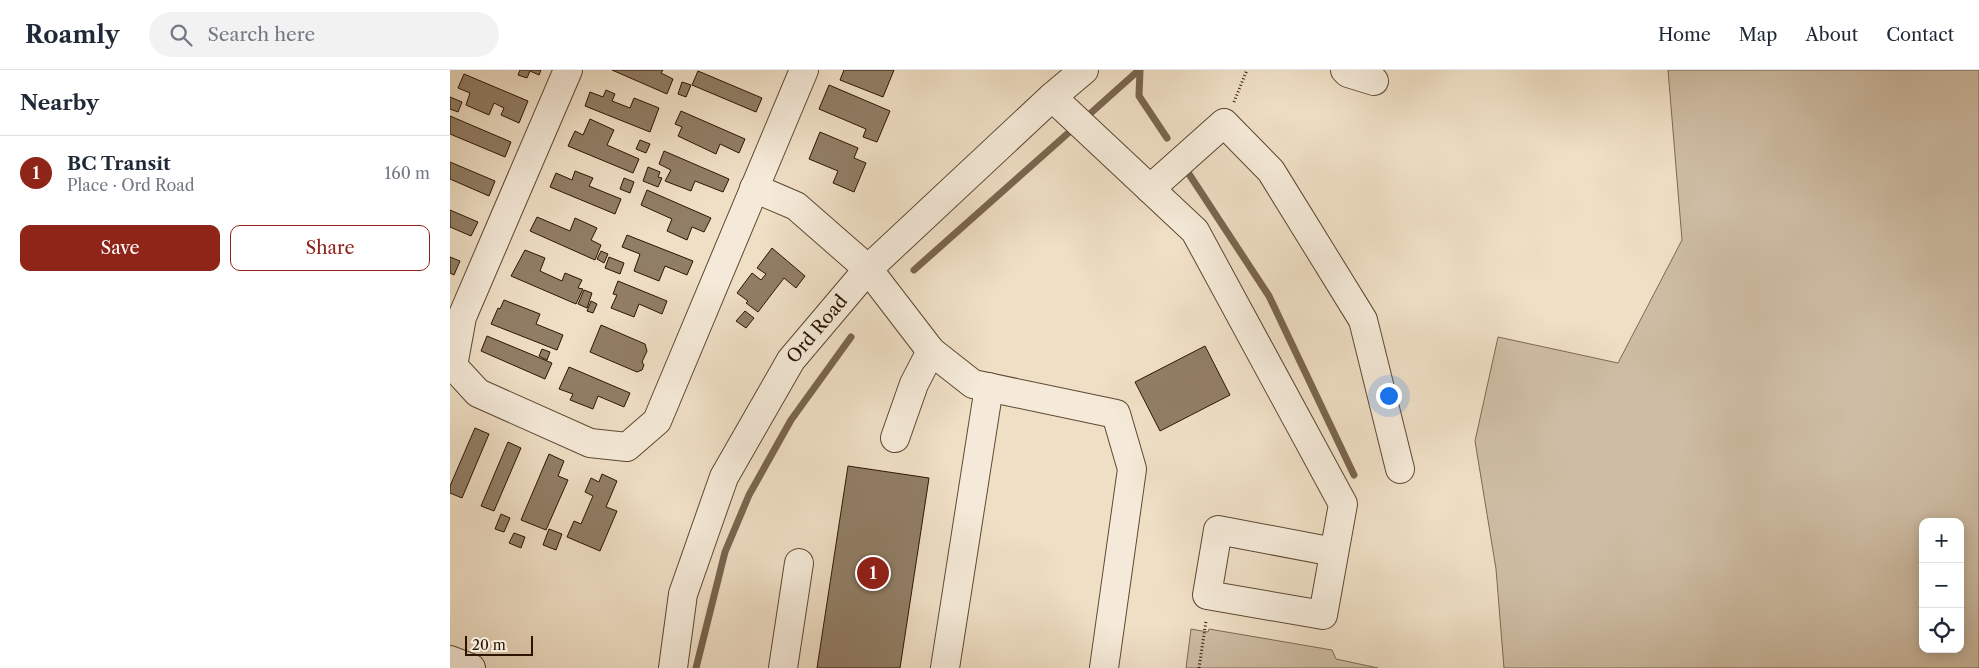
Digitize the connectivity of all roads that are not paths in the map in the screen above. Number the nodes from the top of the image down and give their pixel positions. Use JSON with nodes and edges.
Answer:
{"nodes":[{"id":1,"x":568,"y":70,"type":"edge"},
{"id":2,"x":804,"y":70,"type":"edge"},
{"id":3,"x":1084,"y":70,"type":"edge"},
{"id":4,"x":1345,"y":70,"type":"edge"},
{"id":5,"x":1374,"y":81,"type":"dead end"},
{"id":6,"x":1052,"y":97,"type":"junction"},
{"id":7,"x":754,"y":188,"type":"junction"},
{"id":8,"x":1150,"y":189,"type":"junction"},
{"id":9,"x":868,"y":269,"type":"junction"},
{"id":10,"x":931,"y":351,"type":"junction"},
{"id":11,"x":989,"y":387,"type":"junction"},
{"id":12,"x":895,"y":438,"type":"dead end"},
{"id":13,"x":1400,"y":468,"type":"dead end"},
{"id":14,"x":1334,"y":552,"type":"junction"},
{"id":15,"x":799,"y":563,"type":"dead end"},
{"id":16,"x":450,"y":660,"type":"edge"},
{"id":17,"x":471,"y":668,"type":"edge"},
{"id":18,"x":673,"y":668,"type":"edge"},
{"id":19,"x":783,"y":668,"type":"edge"},
{"id":20,"x":945,"y":668,"type":"edge"},
{"id":21,"x":1104,"y":668,"type":"edge"}],
"edges":[{"from":1,"to":7,"type":"street"},
{"from":2,"to":7,"type":"street"},
{"from":3,"to":6,"type":"street","name":"Ord Road"},
{"from":4,"to":5,"type":"street"},
{"from":6,"to":8,"type":"street"},
{"from":6,"to":9,"type":"street","name":"Ord Road"},
{"from":7,"to":9,"type":"street"},
{"from":8,"to":13,"type":"street"},
{"from":8,"to":14,"type":"street"},
{"from":9,"to":10,"type":"street"},
{"from":9,"to":18,"type":"street","name":"Ord Road"},
{"from":10,"to":11,"type":"street"},
{"from":10,"to":12,"type":"street"},
{"from":11,"to":20,"type":"street"},
{"from":11,"to":21,"type":"street"},
{"from":14,"to":14,"type":"street"},
{"from":15,"to":19,"type":"street"},
{"from":16,"to":17,"type":"street"}]}
